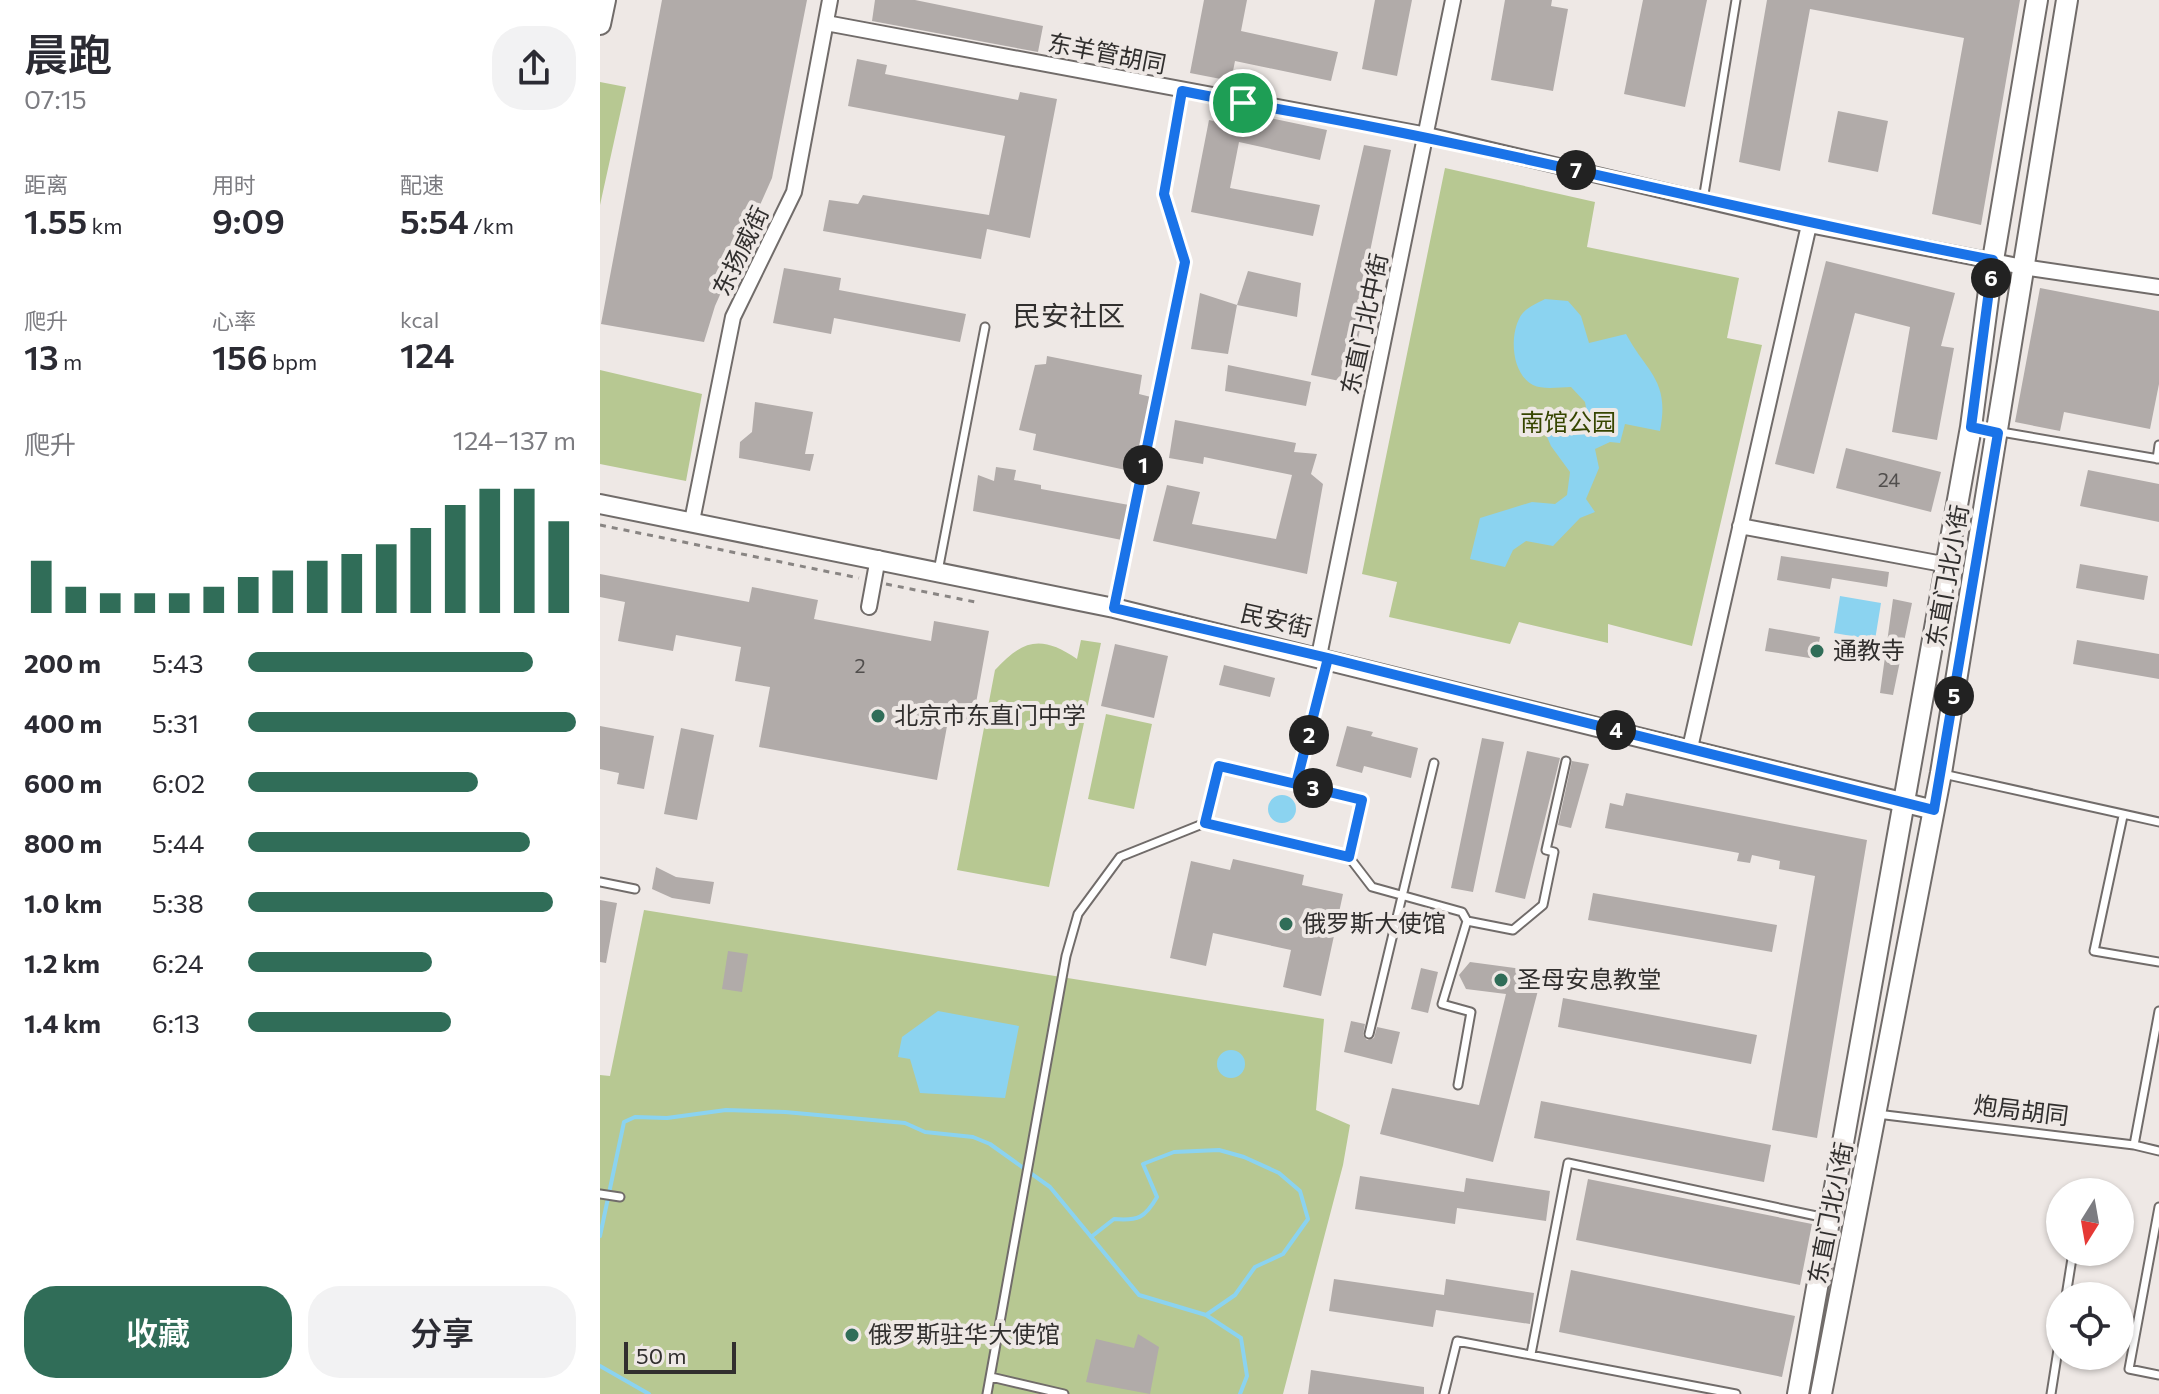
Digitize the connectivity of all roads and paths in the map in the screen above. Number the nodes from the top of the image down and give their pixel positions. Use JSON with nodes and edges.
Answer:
{"nodes":[{"id":1,"x":605,"y":0,"type":"edge"},
{"id":2,"x":830,"y":0,"type":"edge"},
{"id":3,"x":1453,"y":0,"type":"edge"},
{"id":4,"x":1736,"y":0,"type":"edge"},
{"id":5,"x":2037,"y":0,"type":"edge"},
{"id":6,"x":2067,"y":0,"type":"edge"},
{"id":7,"x":826,"y":23,"type":"junction"},
{"id":8,"x":600,"y":24,"type":"edge"},
{"id":9,"x":1182,"y":91,"type":"junction"},
{"id":10,"x":1427,"y":135,"type":"junction"},
{"id":11,"x":1703,"y":200,"type":"junction"},
{"id":12,"x":1809,"y":225,"type":"junction"},
{"id":13,"x":1993,"y":260,"type":"junction"},
{"id":14,"x":2023,"y":267,"type":"junction"},
{"id":15,"x":2159,"y":287,"type":"edge"},
{"id":16,"x":985,"y":327,"type":"dead end"},
{"id":17,"x":1971,"y":427,"type":"junction"},
{"id":18,"x":1998,"y":433,"type":"junction"},
{"id":19,"x":2159,"y":445,"type":"edge"},
{"id":20,"x":2158,"y":459,"type":"edge"},
{"id":21,"x":600,"y":504,"type":"edge"},
{"id":22,"x":692,"y":521,"type":"junction"},
{"id":23,"x":600,"y":525,"type":"edge"},
{"id":24,"x":1740,"y":526,"type":"junction"},
{"id":25,"x":878,"y":558,"type":"junction"},
{"id":26,"x":1948,"y":565,"type":"junction"},
{"id":27,"x":938,"y":571,"type":"junction"},
{"id":28,"x":873,"y":581,"type":"junction"},
{"id":29,"x":980,"y":603,"type":"dead end"},
{"id":30,"x":869,"y":607,"type":"dead end"},
{"id":31,"x":1114,"y":608,"type":"junction"},
{"id":32,"x":1323,"y":657,"type":"junction"},
{"id":33,"x":1690,"y":748,"type":"junction"},
{"id":34,"x":1566,"y":761,"type":"dead end"},
{"id":35,"x":1434,"y":763,"type":"dead end"},
{"id":36,"x":1941,"y":773,"type":"junction"},
{"id":37,"x":1296,"y":784,"type":"junction"},
{"id":38,"x":1906,"y":805,"type":"junction"},
{"id":39,"x":1934,"y":810,"type":"junction"},
{"id":40,"x":2123,"y":816,"type":"junction"},
{"id":41,"x":2159,"y":822,"type":"edge"},
{"id":42,"x":1205,"y":823,"type":"junction"},
{"id":43,"x":1349,"y":857,"type":"junction"},
{"id":44,"x":600,"y":882,"type":"edge"},
{"id":45,"x":635,"y":889,"type":"dead end"},
{"id":46,"x":1402,"y":895,"type":"junction"},
{"id":47,"x":1467,"y":921,"type":"junction"},
{"id":48,"x":2159,"y":962,"type":"edge"},
{"id":49,"x":2159,"y":1011,"type":"edge"},
{"id":50,"x":1369,"y":1034,"type":"dead end"},
{"id":51,"x":1458,"y":1085,"type":"dead end"},
{"id":52,"x":1877,"y":1114,"type":"junction"},
{"id":53,"x":2134,"y":1145,"type":"junction"},
{"id":54,"x":2159,"y":1151,"type":"edge"},
{"id":55,"x":600,"y":1194,"type":"edge"},
{"id":56,"x":619,"y":1197,"type":"dead end"},
{"id":57,"x":2159,"y":1207,"type":"edge"},
{"id":58,"x":1828,"y":1218,"type":"junction"},
{"id":59,"x":1531,"y":1354,"type":"junction"},
{"id":60,"x":2055,"y":1370,"type":"edge"},
{"id":61,"x":2159,"y":1375,"type":"edge"},
{"id":62,"x":991,"y":1377,"type":"junction"},
{"id":63,"x":987,"y":1394,"type":"edge"},
{"id":64,"x":1064,"y":1394,"type":"edge"},
{"id":65,"x":1444,"y":1394,"type":"edge"},
{"id":66,"x":1736,"y":1394,"type":"edge"},
{"id":67,"x":1798,"y":1394,"type":"edge"},
{"id":68,"x":1821,"y":1394,"type":"edge"},
{"id":69,"x":2051,"y":1394,"type":"edge"}],
"edges":[{"from":1,"to":8,"type":"main road"},
{"from":2,"to":7,"type":"street","name":"东扬威街"},
{"from":3,"to":10,"type":"street","name":"东直门北中街"},
{"from":4,"to":11,"type":"lane"},
{"from":5,"to":13,"type":"main road","name":"东直门北小街"},
{"from":6,"to":14,"type":"main road","name":"东直门北小街"},
{"from":7,"to":9,"type":"street","name":"东羊管胡同"},
{"from":7,"to":22,"type":"street","name":"东扬威街"},
{"from":9,"to":10,"type":"street","name":"东羊管胡同"},
{"from":9,"to":31,"type":"lane"},
{"from":10,"to":11,"type":"street","name":"东羊管胡同"},
{"from":10,"to":32,"type":"street","name":"东直门北中街"},
{"from":11,"to":12,"type":"street","name":"东羊管胡同"},
{"from":12,"to":13,"type":"street","name":"东羊管胡同"},
{"from":12,"to":24,"type":"street"},
{"from":13,"to":14,"type":"street","name":"东羊管胡同"},
{"from":13,"to":17,"type":"main road","name":"东直门北小街"},
{"from":14,"to":15,"type":"street","name":"东羊管胡同"},
{"from":14,"to":18,"type":"main road","name":"东直门北小街"},
{"from":16,"to":27,"type":"lane"},
{"from":17,"to":18,"type":"lane"},
{"from":17,"to":26,"type":"main road","name":"东直门北小街"},
{"from":18,"to":20,"type":"lane"},
{"from":18,"to":36,"type":"main road","name":"东直门北小街"},
{"from":19,"to":20,"type":"lane"},
{"from":21,"to":22,"type":"street","name":"民安街"},
{"from":22,"to":25,"type":"street","name":"民安街"},
{"from":23,"to":28,"type":"path"},
{"from":24,"to":26,"type":"street"},
{"from":24,"to":33,"type":"street"},
{"from":25,"to":27,"type":"street","name":"民安街"},
{"from":25,"to":28,"type":"street"},
{"from":26,"to":38,"type":"main road","name":"东直门北小街"},
{"from":27,"to":31,"type":"street","name":"民安街"},
{"from":28,"to":29,"type":"path"},
{"from":28,"to":30,"type":"street"},
{"from":31,"to":32,"type":"street","name":"民安街"},
{"from":32,"to":33,"type":"street","name":"民安街"},
{"from":32,"to":37,"type":"lane"},
{"from":33,"to":38,"type":"street","name":"民安街"},
{"from":34,"to":47,"type":"lane"},
{"from":35,"to":46,"type":"lane"},
{"from":36,"to":39,"type":"main road","name":"东直门北小街"},
{"from":36,"to":40,"type":"lane"},
{"from":37,"to":42,"type":"lane"},
{"from":37,"to":43,"type":"lane"},
{"from":38,"to":39,"type":"street","name":"民安街"},
{"from":38,"to":58,"type":"main road","name":"东直门北小街"},
{"from":39,"to":52,"type":"main road","name":"东直门北小街"},
{"from":40,"to":41,"type":"lane"},
{"from":40,"to":48,"type":"lane"},
{"from":42,"to":43,"type":"lane"},
{"from":42,"to":62,"type":"lane"},
{"from":43,"to":46,"type":"lane"},
{"from":44,"to":45,"type":"lane"},
{"from":46,"to":47,"type":"lane"},
{"from":46,"to":50,"type":"lane"},
{"from":47,"to":51,"type":"lane"},
{"from":49,"to":53,"type":"lane"},
{"from":52,"to":53,"type":"lane","name":"炮局胡同"},
{"from":52,"to":68,"type":"main road","name":"东直门北小街"},
{"from":53,"to":54,"type":"lane","name":"炮局胡同"},
{"from":55,"to":56,"type":"lane"},
{"from":57,"to":61,"type":"lane"},
{"from":58,"to":59,"type":"lane"},
{"from":58,"to":67,"type":"main road","name":"东直门北小街"},
{"from":59,"to":65,"type":"lane"},
{"from":59,"to":66,"type":"lane"},
{"from":60,"to":69,"type":"lane"},
{"from":62,"to":63,"type":"lane"},
{"from":62,"to":64,"type":"lane"}]}
